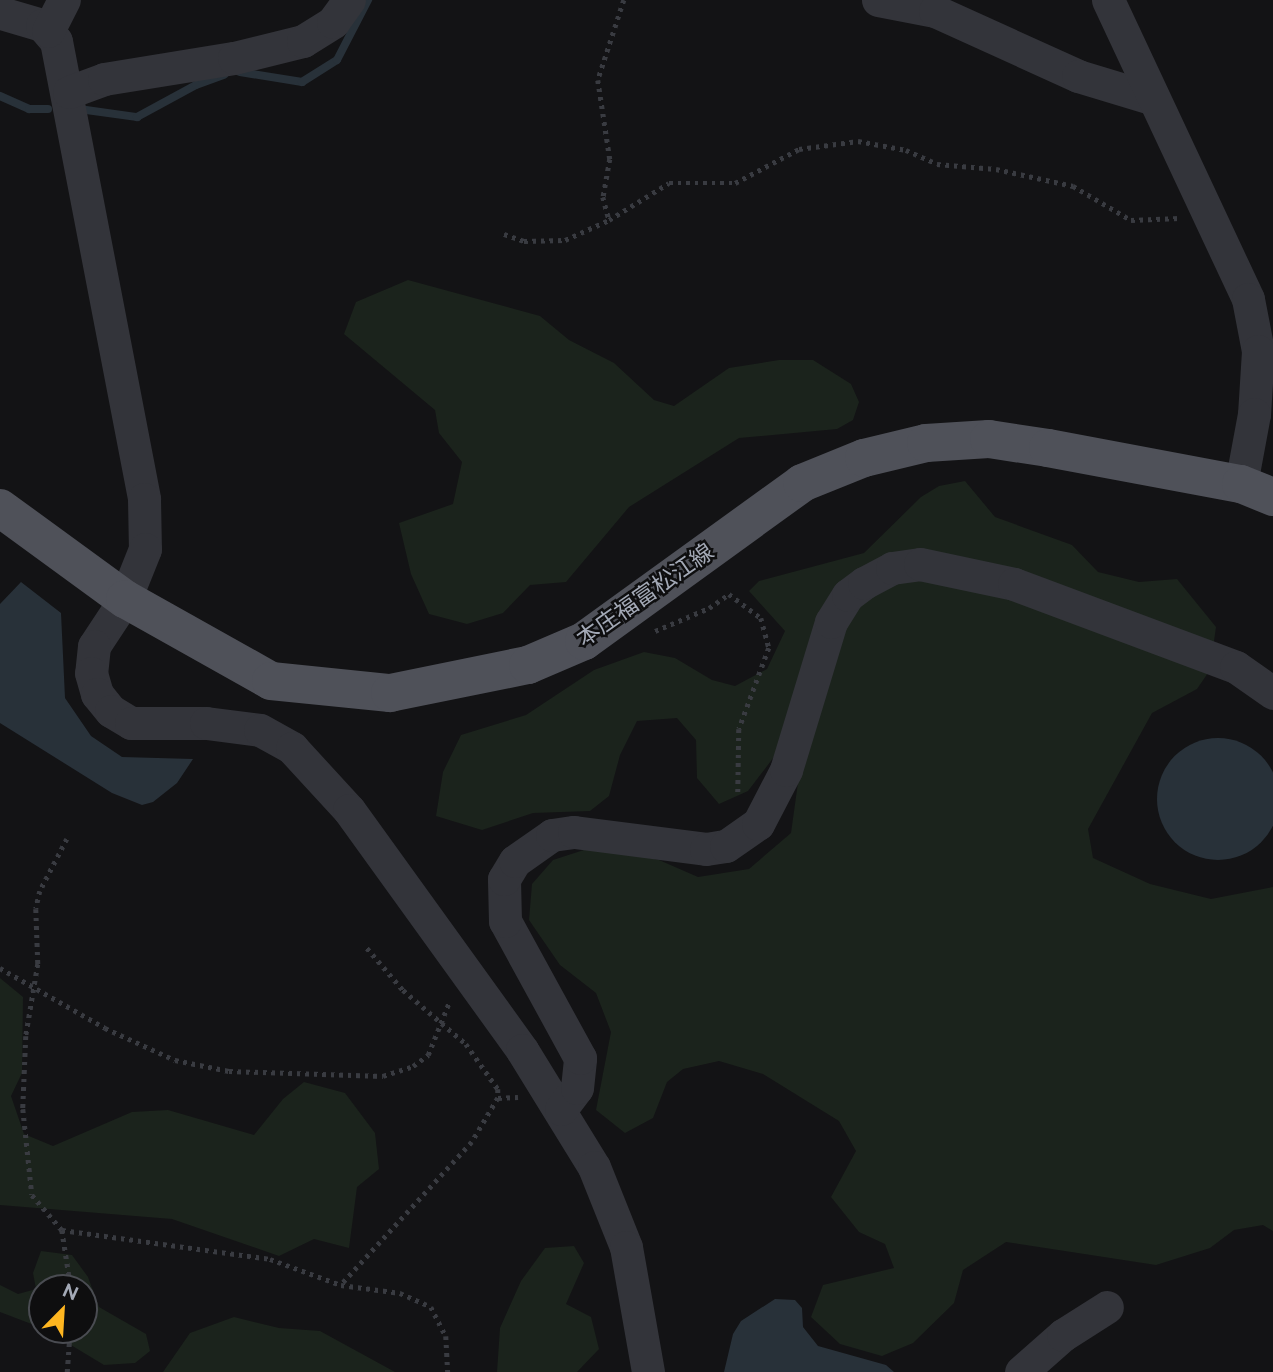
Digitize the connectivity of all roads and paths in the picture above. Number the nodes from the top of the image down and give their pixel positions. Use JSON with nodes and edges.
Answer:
{"nodes":[{"id":1,"x":64,"y":0,"type":"edge"},
{"id":2,"x":349,"y":0,"type":"edge"},
{"id":3,"x":624,"y":0,"type":"edge"},
{"id":4,"x":878,"y":0,"type":"edge"},
{"id":5,"x":1108,"y":0,"type":"edge"},
{"id":6,"x":1,"y":13,"type":"edge"},
{"id":7,"x":48,"y":31,"type":"junction"},
{"id":8,"x":69,"y":92,"type":"junction"},
{"id":9,"x":1152,"y":98,"type":"junction"},
{"id":10,"x":1207,"y":210,"type":"junction"},
{"id":11,"x":609,"y":220,"type":"junction"},
{"id":12,"x":504,"y":234,"type":"dead end"},
{"id":13,"x":1257,"y":491,"type":"edge"},
{"id":14,"x":0,"y":508,"type":"edge"},
{"id":15,"x":125,"y":599,"type":"junction"},
{"id":16,"x":651,"y":632,"type":"dead end"},
{"id":17,"x":1273,"y":693,"type":"edge"},
{"id":18,"x":743,"y":835,"type":"junction"},
{"id":19,"x":67,"y":839,"type":"dead end"},
{"id":20,"x":367,"y":948,"type":"dead end"},
{"id":21,"x":0,"y":968,"type":"edge"},
{"id":22,"x":466,"y":974,"type":"junction"},
{"id":23,"x":32,"y":983,"type":"junction"},
{"id":24,"x":442,"y":1025,"type":"junction"},
{"id":25,"x":561,"y":1109,"type":"junction"},
{"id":26,"x":62,"y":1230,"type":"junction"},
{"id":27,"x":70,"y":1274,"type":"edge"},
{"id":28,"x":341,"y":1285,"type":"junction"},
{"id":29,"x":1107,"y":1307,"type":"dead end"},
{"id":30,"x":69,"y":1344,"type":"edge"},
{"id":31,"x":67,"y":1372,"type":"edge"},
{"id":32,"x":449,"y":1372,"type":"edge"},
{"id":33,"x":648,"y":1372,"type":"edge"},
{"id":34,"x":1021,"y":1372,"type":"edge"}],
"edges":[{"from":1,"to":7,"type":"street"},
{"from":2,"to":8,"type":"street"},
{"from":3,"to":11,"type":"path"},
{"from":4,"to":9,"type":"street"},
{"from":5,"to":9,"type":"street"},
{"from":6,"to":7,"type":"street"},
{"from":7,"to":8,"type":"street"},
{"from":8,"to":15,"type":"street"},
{"from":9,"to":10,"type":"street"},
{"from":10,"to":11,"type":"path"},
{"from":10,"to":13,"type":"street"},
{"from":11,"to":12,"type":"path"},
{"from":13,"to":15,"type":"main road","name":"本庄福富松江線"},
{"from":14,"to":15,"type":"main road","name":"本庄福富松江線"},
{"from":15,"to":22,"type":"street"},
{"from":16,"to":18,"type":"path"},
{"from":17,"to":18,"type":"street"},
{"from":18,"to":25,"type":"street"},
{"from":19,"to":23,"type":"path"},
{"from":20,"to":24,"type":"path"},
{"from":21,"to":23,"type":"path"},
{"from":22,"to":24,"type":"path"},
{"from":22,"to":25,"type":"street"},
{"from":23,"to":24,"type":"path"},
{"from":23,"to":26,"type":"path"},
{"from":24,"to":28,"type":"path"},
{"from":25,"to":33,"type":"street"},
{"from":26,"to":27,"type":"path"},
{"from":26,"to":28,"type":"path"},
{"from":28,"to":32,"type":"path"},
{"from":29,"to":34,"type":"street"},
{"from":30,"to":31,"type":"path"}]}
